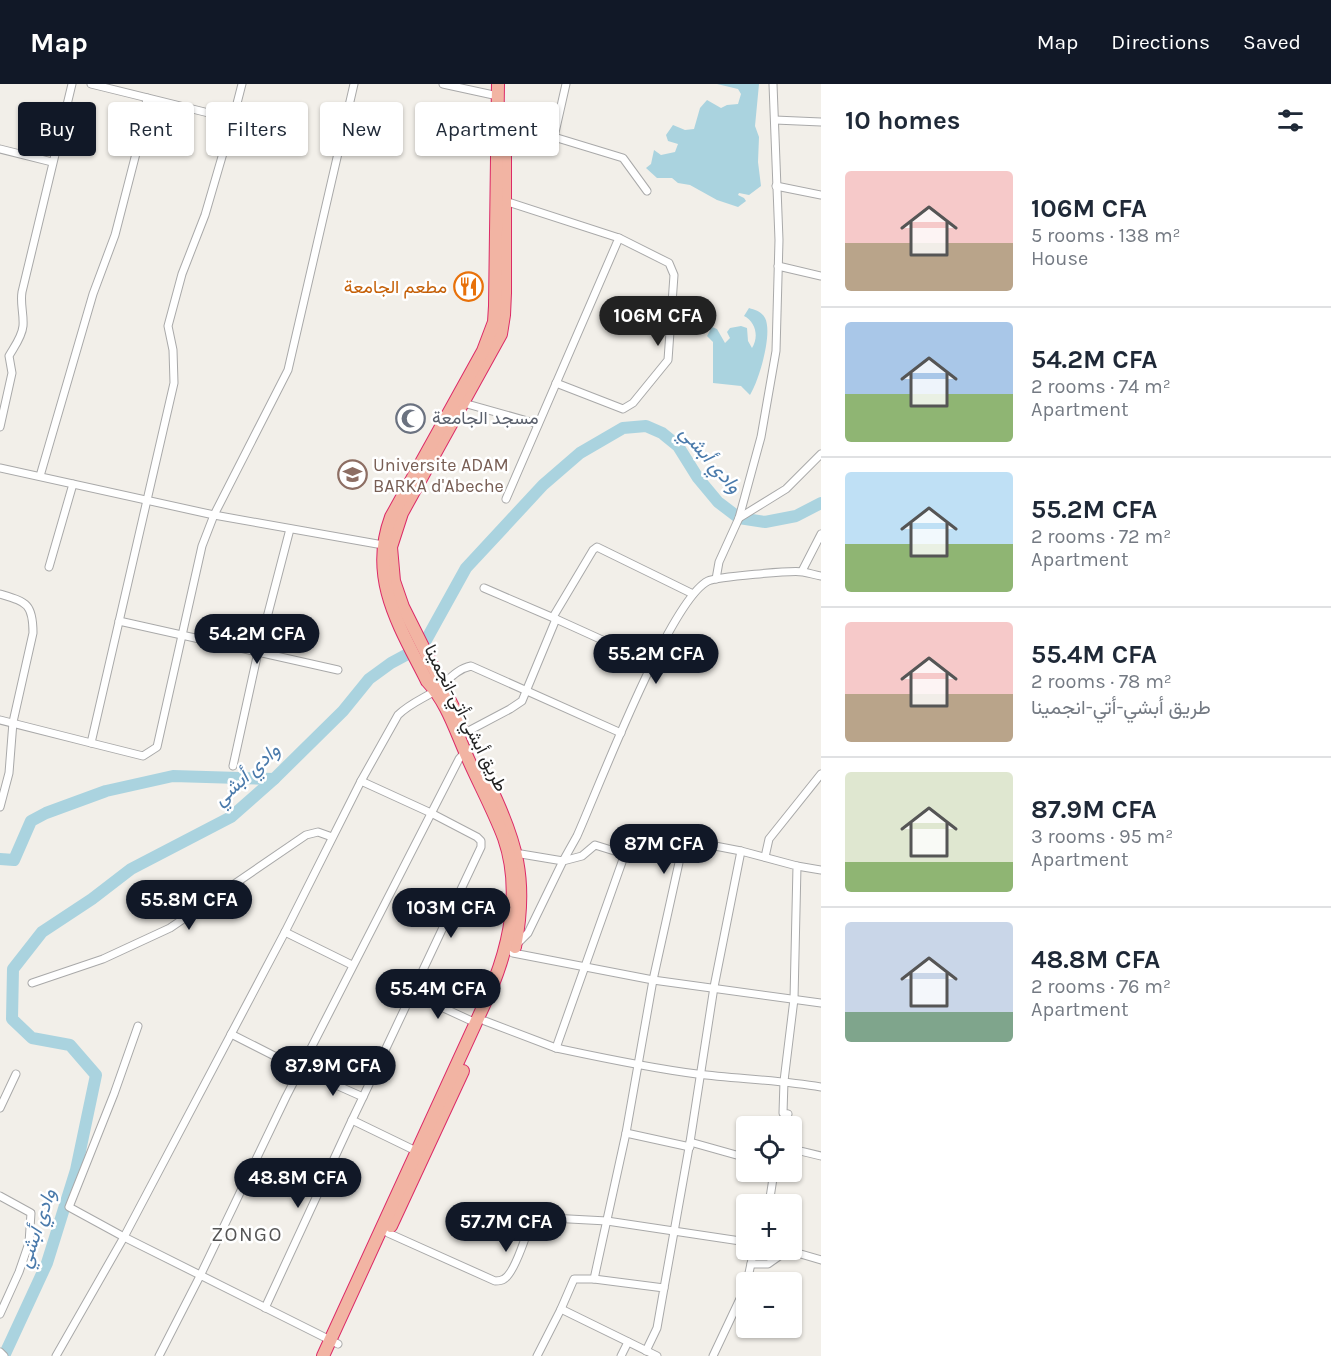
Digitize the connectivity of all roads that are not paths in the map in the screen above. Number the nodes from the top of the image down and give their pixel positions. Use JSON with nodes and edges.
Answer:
{"nodes":[{"id":1,"x":72,"y":84,"type":"edge"},
{"id":2,"x":91,"y":84,"type":"edge"},
{"id":3,"x":242,"y":84,"type":"edge"},
{"id":4,"x":354,"y":84,"type":"edge"},
{"id":5,"x":443,"y":84,"type":"edge"},
{"id":6,"x":505,"y":84,"type":"edge"},
{"id":7,"x":566,"y":84,"type":"edge"},
{"id":8,"x":773,"y":84,"type":"edge"},
{"id":9,"x":498,"y":90,"type":"edge"},
{"id":10,"x":147,"y":98,"type":"junction"},
{"id":11,"x":237,"y":102,"type":"edge"},
{"id":12,"x":505,"y":102,"type":"edge"},
{"id":13,"x":206,"y":112,"type":"edge"},
{"id":14,"x":559,"y":115,"type":"edge"},
{"id":15,"x":775,"y":120,"type":"junction"},
{"id":16,"x":821,"y":122,"type":"edge"},
{"id":17,"x":559,"y":139,"type":"edge"},
{"id":18,"x":0,"y":149,"type":"edge"},
{"id":19,"x":222,"y":156,"type":"edge"},
{"id":20,"x":503,"y":156,"type":"edge"},
{"id":21,"x":52,"y":162,"type":"junction"},
{"id":22,"x":776,"y":186,"type":"junction"},
{"id":23,"x":647,"y":191,"type":"dead end"},
{"id":24,"x":821,"y":195,"type":"edge"},
{"id":25,"x":501,"y":200,"type":"junction"},
{"id":26,"x":619,"y":238,"type":"junction"},
{"id":27,"x":778,"y":266,"type":"junction"},
{"id":28,"x":821,"y":276,"type":"edge"},
{"id":29,"x":0,"y":354,"type":"edge"},
{"id":30,"x":9,"y":356,"type":"junction"},
{"id":31,"x":556,"y":383,"type":"junction"},
{"id":32,"x":459,"y":402,"type":"junction"},
{"id":33,"x":538,"y":424,"type":"junction"},
{"id":34,"x":0,"y":427,"type":"edge"},
{"id":35,"x":821,"y":454,"type":"edge"},
{"id":36,"x":0,"y":468,"type":"edge"},
{"id":37,"x":40,"y":476,"type":"junction"},
{"id":38,"x":73,"y":484,"type":"junction"},
{"id":39,"x":506,"y":499,"type":"dead end"},
{"id":40,"x":146,"y":500,"type":"junction"},
{"id":41,"x":214,"y":515,"type":"junction"},
{"id":42,"x":739,"y":518,"type":"junction"},
{"id":43,"x":290,"y":529,"type":"junction"},
{"id":44,"x":821,"y":534,"type":"edge"},
{"id":45,"x":383,"y":546,"type":"junction"},
{"id":46,"x":49,"y":567,"type":"dead end"},
{"id":47,"x":802,"y":571,"type":"junction"},
{"id":48,"x":821,"y":576,"type":"edge"},
{"id":49,"x":716,"y":579,"type":"junction"},
{"id":50,"x":484,"y":588,"type":"dead end"},
{"id":51,"x":0,"y":594,"type":"edge"},
{"id":52,"x":693,"y":594,"type":"junction"},
{"id":53,"x":398,"y":609,"type":"junction"},
{"id":54,"x":554,"y":618,"type":"junction"},
{"id":55,"x":119,"y":621,"type":"junction"},
{"id":56,"x":183,"y":635,"type":"junction"},
{"id":57,"x":258,"y":652,"type":"junction"},
{"id":58,"x":653,"y":663,"type":"junction"},
{"id":59,"x":338,"y":670,"type":"dead end"},
{"id":60,"x":436,"y":683,"type":"junction"},
{"id":61,"x":525,"y":691,"type":"junction"},
{"id":62,"x":0,"y":720,"type":"edge"},
{"id":63,"x":14,"y":722,"type":"junction"},
{"id":64,"x":463,"y":734,"type":"junction"},
{"id":65,"x":621,"y":734,"type":"junction"},
{"id":66,"x":91,"y":743,"type":"junction"},
{"id":67,"x":468,"y":750,"type":"junction"},
{"id":68,"x":233,"y":766,"type":"dead end"},
{"id":69,"x":821,"y":774,"type":"edge"},
{"id":70,"x":361,"y":781,"type":"junction"},
{"id":71,"x":0,"y":807,"type":"edge"},
{"id":72,"x":431,"y":813,"type":"junction"},
{"id":73,"x":332,"y":837,"type":"junction"},
{"id":74,"x":684,"y":840,"type":"junction"},
{"id":75,"x":741,"y":851,"type":"junction"},
{"id":76,"x":512,"y":853,"type":"junction"},
{"id":77,"x":624,"y":854,"type":"junction"},
{"id":78,"x":765,"y":857,"type":"junction"},
{"id":79,"x":563,"y":861,"type":"junction"},
{"id":80,"x":797,"y":866,"type":"junction"},
{"id":81,"x":821,"y":870,"type":"edge"},
{"id":82,"x":285,"y":932,"type":"junction"},
{"id":83,"x":514,"y":950,"type":"junction"},
{"id":84,"x":352,"y":966,"type":"junction"},
{"id":85,"x":585,"y":969,"type":"junction"},
{"id":86,"x":653,"y":980,"type":"junction"},
{"id":87,"x":32,"y":983,"type":"dead end"},
{"id":88,"x":714,"y":987,"type":"junction"},
{"id":89,"x":411,"y":993,"type":"junction"},
{"id":90,"x":794,"y":999,"type":"junction"},
{"id":91,"x":821,"y":1003,"type":"edge"},
{"id":92,"x":481,"y":1022,"type":"junction"},
{"id":93,"x":138,"y":1026,"type":"dead end"},
{"id":94,"x":231,"y":1034,"type":"junction"},
{"id":95,"x":555,"y":1048,"type":"junction"},
{"id":96,"x":637,"y":1065,"type":"junction"},
{"id":97,"x":300,"y":1069,"type":"junction"},
{"id":98,"x":16,"y":1074,"type":"dead end"},
{"id":99,"x":700,"y":1074,"type":"junction"},
{"id":100,"x":784,"y":1081,"type":"junction"},
{"id":101,"x":821,"y":1087,"type":"edge"},
{"id":102,"x":363,"y":1096,"type":"junction"},
{"id":103,"x":0,"y":1108,"type":"edge"},
{"id":104,"x":787,"y":1116,"type":"edge"},
{"id":105,"x":437,"y":1119,"type":"junction"},
{"id":106,"x":352,"y":1120,"type":"junction"},
{"id":107,"x":626,"y":1132,"type":"junction"},
{"id":108,"x":690,"y":1144,"type":"junction"},
{"id":109,"x":416,"y":1151,"type":"junction"},
{"id":110,"x":802,"y":1151,"type":"edge"},
{"id":111,"x":736,"y":1155,"type":"edge"},
{"id":112,"x":821,"y":1156,"type":"edge"},
{"id":113,"x":0,"y":1196,"type":"edge"},
{"id":114,"x":607,"y":1221,"type":"junction"},
{"id":115,"x":675,"y":1230,"type":"junction"},
{"id":116,"x":388,"y":1233,"type":"junction"},
{"id":117,"x":124,"y":1237,"type":"junction"},
{"id":118,"x":736,"y":1240,"type":"edge"},
{"id":119,"x":802,"y":1254,"type":"edge"},
{"id":120,"x":752,"y":1260,"type":"edge"},
{"id":121,"x":773,"y":1260,"type":"edge"},
{"id":122,"x":821,"y":1260,"type":"edge"},
{"id":123,"x":751,"y":1264,"type":"junction"},
{"id":124,"x":749,"y":1272,"type":"edge"},
{"id":125,"x":200,"y":1276,"type":"junction"},
{"id":126,"x":594,"y":1279,"type":"junction"},
{"id":127,"x":664,"y":1288,"type":"junction"},
{"id":128,"x":736,"y":1307,"type":"edge"},
{"id":129,"x":265,"y":1308,"type":"junction"},
{"id":130,"x":561,"y":1309,"type":"junction"},
{"id":131,"x":0,"y":1314,"type":"edge"},
{"id":132,"x":628,"y":1342,"type":"junction"},
{"id":133,"x":334,"y":1347,"type":"edge"},
{"id":134,"x":646,"y":1351,"type":"junction"},
{"id":135,"x":0,"y":1352,"type":"edge"},
{"id":136,"x":4,"y":1356,"type":"edge"},
{"id":137,"x":56,"y":1356,"type":"edge"},
{"id":138,"x":159,"y":1356,"type":"edge"},
{"id":139,"x":323,"y":1356,"type":"edge"},
{"id":140,"x":537,"y":1356,"type":"edge"},
{"id":141,"x":621,"y":1356,"type":"edge"},
{"id":142,"x":657,"y":1356,"type":"edge"},
{"id":143,"x":713,"y":1356,"type":"edge"}],
"edges":[{"from":1,"to":21,"type":"street"},
{"from":2,"to":10,"type":"street"},
{"from":3,"to":11,"type":"street"},
{"from":4,"to":41,"type":"street"},
{"from":5,"to":9,"type":"street"},
{"from":6,"to":12,"type":"highway"},
{"from":7,"to":14,"type":"street"},
{"from":8,"to":15,"type":"street"},
{"from":9,"to":25,"type":"highway"},
{"from":10,"to":13,"type":"street"},
{"from":10,"to":37,"type":"street"},
{"from":15,"to":16,"type":"street"},
{"from":15,"to":22,"type":"street"},
{"from":17,"to":23,"type":"street"},
{"from":18,"to":21,"type":"street"},
{"from":19,"to":40,"type":"street"},
{"from":20,"to":25,"type":"highway"},
{"from":21,"to":30,"type":"street"},
{"from":22,"to":24,"type":"street"},
{"from":22,"to":27,"type":"street"},
{"from":25,"to":26,"type":"street"},
{"from":25,"to":32,"type":"highway"},
{"from":26,"to":31,"type":"street"},
{"from":26,"to":31,"type":"street"},
{"from":27,"to":28,"type":"street"},
{"from":27,"to":42,"type":"street"},
{"from":29,"to":30,"type":"street"},
{"from":30,"to":34,"type":"street"},
{"from":31,"to":33,"type":"street"},
{"from":32,"to":33,"type":"street"},
{"from":32,"to":45,"type":"highway"},
{"from":32,"to":53,"type":"highway"},
{"from":33,"to":39,"type":"street"},
{"from":35,"to":42,"type":"street"},
{"from":36,"to":37,"type":"street"},
{"from":37,"to":38,"type":"street"},
{"from":38,"to":40,"type":"street"},
{"from":38,"to":46,"type":"street"},
{"from":40,"to":41,"type":"street"},
{"from":40,"to":55,"type":"street"},
{"from":41,"to":43,"type":"street"},
{"from":41,"to":56,"type":"street"},
{"from":42,"to":49,"type":"street"},
{"from":43,"to":45,"type":"street"},
{"from":43,"to":57,"type":"street"},
{"from":44,"to":47,"type":"street"},
{"from":45,"to":53,"type":"highway"},
{"from":47,"to":48,"type":"street"},
{"from":47,"to":49,"type":"street"},
{"from":49,"to":52,"type":"street"},
{"from":50,"to":54,"type":"street"},
{"from":51,"to":63,"type":"street"},
{"from":52,"to":54,"type":"street"},
{"from":52,"to":58,"type":"street"},
{"from":53,"to":60,"type":"highway"},
{"from":54,"to":58,"type":"street"},
{"from":54,"to":61,"type":"street"},
{"from":55,"to":56,"type":"street"},
{"from":55,"to":66,"type":"street"},
{"from":56,"to":57,"type":"street"},
{"from":56,"to":66,"type":"street"},
{"from":57,"to":59,"type":"street"},
{"from":57,"to":68,"type":"street"},
{"from":58,"to":65,"type":"street"},
{"from":60,"to":61,"type":"street"},
{"from":60,"to":64,"type":"highway"},
{"from":60,"to":70,"type":"street"},
{"from":61,"to":64,"type":"street"},
{"from":61,"to":65,"type":"street"},
{"from":62,"to":63,"type":"street"},
{"from":63,"to":66,"type":"street"},
{"from":63,"to":71,"type":"street"},
{"from":64,"to":67,"type":"highway"},
{"from":65,"to":79,"type":"street"},
{"from":67,"to":72,"type":"street"},
{"from":67,"to":76,"type":"highway"},
{"from":69,"to":78,"type":"street"},
{"from":70,"to":72,"type":"street"},
{"from":70,"to":73,"type":"street"},
{"from":72,"to":84,"type":"street"},
{"from":72,"to":89,"type":"street"},
{"from":73,"to":82,"type":"street"},
{"from":73,"to":87,"type":"street"},
{"from":74,"to":75,"type":"street"},
{"from":74,"to":77,"type":"street"},
{"from":74,"to":86,"type":"street"},
{"from":75,"to":78,"type":"street"},
{"from":75,"to":88,"type":"street"},
{"from":76,"to":79,"type":"street"},
{"from":76,"to":83,"type":"highway"},
{"from":76,"to":92,"type":"highway"},
{"from":77,"to":79,"type":"street"},
{"from":77,"to":85,"type":"street"},
{"from":78,"to":80,"type":"street"},
{"from":79,"to":83,"type":"street"},
{"from":80,"to":81,"type":"street"},
{"from":80,"to":90,"type":"street"},
{"from":82,"to":84,"type":"street"},
{"from":82,"to":94,"type":"street"},
{"from":83,"to":85,"type":"street"},
{"from":83,"to":92,"type":"highway"},
{"from":84,"to":97,"type":"street"},
{"from":85,"to":86,"type":"street"},
{"from":85,"to":95,"type":"street"},
{"from":86,"to":88,"type":"street"},
{"from":86,"to":96,"type":"street"},
{"from":88,"to":90,"type":"street"},
{"from":88,"to":99,"type":"street"},
{"from":89,"to":92,"type":"street"},
{"from":89,"to":102,"type":"street"},
{"from":90,"to":91,"type":"street"},
{"from":90,"to":100,"type":"street"},
{"from":92,"to":95,"type":"street"},
{"from":92,"to":105,"type":"highway"},
{"from":93,"to":117,"type":"street"},
{"from":94,"to":97,"type":"street"},
{"from":94,"to":117,"type":"street"},
{"from":95,"to":96,"type":"street"},
{"from":96,"to":99,"type":"street"},
{"from":96,"to":107,"type":"street"},
{"from":97,"to":102,"type":"street"},
{"from":97,"to":125,"type":"street"},
{"from":98,"to":103,"type":"street"},
{"from":99,"to":100,"type":"street"},
{"from":99,"to":108,"type":"street"},
{"from":100,"to":101,"type":"street"},
{"from":100,"to":104,"type":"street"},
{"from":102,"to":106,"type":"street"},
{"from":105,"to":109,"type":"highway"},
{"from":105,"to":116,"type":"highway"},
{"from":106,"to":109,"type":"street"},
{"from":106,"to":129,"type":"street"},
{"from":107,"to":108,"type":"street"},
{"from":107,"to":114,"type":"street"},
{"from":108,"to":111,"type":"street"},
{"from":108,"to":115,"type":"street"},
{"from":109,"to":133,"type":"highway"},
{"from":110,"to":112,"type":"street"},
{"from":113,"to":131,"type":"street"},
{"from":114,"to":115,"type":"street"},
{"from":114,"to":116,"type":"street"},
{"from":114,"to":126,"type":"street"},
{"from":115,"to":118,"type":"street"},
{"from":115,"to":127,"type":"street"},
{"from":116,"to":133,"type":"highway"},
{"from":117,"to":125,"type":"street"},
{"from":117,"to":137,"type":"street"},
{"from":119,"to":122,"type":"street"},
{"from":120,"to":123,"type":"street"},
{"from":121,"to":123,"type":"street"},
{"from":123,"to":124,"type":"street"},
{"from":125,"to":129,"type":"street"},
{"from":125,"to":138,"type":"street"},
{"from":126,"to":127,"type":"street"},
{"from":126,"to":130,"type":"street"},
{"from":127,"to":134,"type":"street"},
{"from":128,"to":143,"type":"street"},
{"from":129,"to":133,"type":"street"},
{"from":130,"to":132,"type":"street"},
{"from":130,"to":140,"type":"street"},
{"from":132,"to":134,"type":"street"},
{"from":132,"to":141,"type":"street"},
{"from":133,"to":139,"type":"highway"},
{"from":134,"to":142,"type":"street"},
{"from":135,"to":136,"type":"street"}]}
